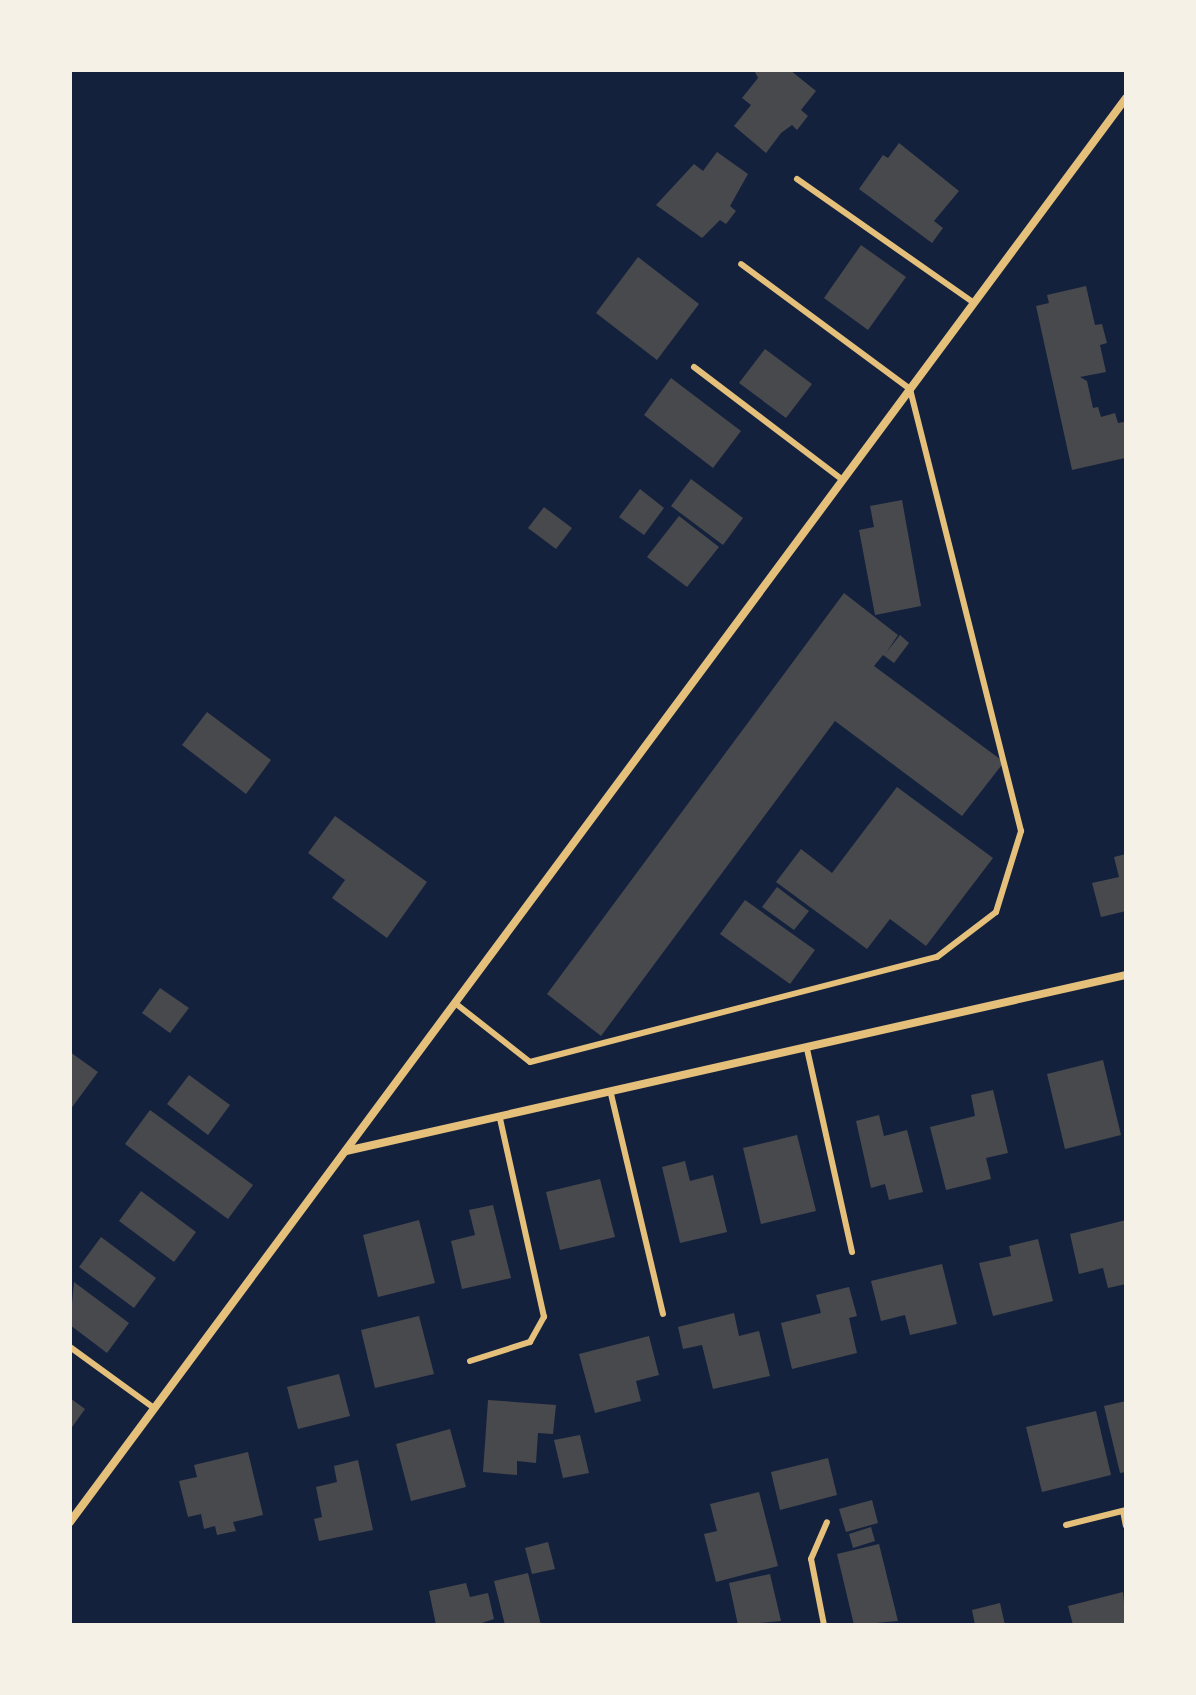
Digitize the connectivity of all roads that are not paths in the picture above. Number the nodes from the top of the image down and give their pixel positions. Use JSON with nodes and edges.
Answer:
{"nodes":[{"id":1,"x":1126,"y":98,"type":"edge"},
{"id":2,"x":797,"y":179,"type":"dead end"},
{"id":3,"x":741,"y":264,"type":"dead end"},
{"id":4,"x":974,"y":303,"type":"junction"},
{"id":5,"x":694,"y":367,"type":"dead end"},
{"id":6,"x":910,"y":389,"type":"junction"},
{"id":7,"x":843,"y":480,"type":"junction"},
{"id":8,"x":1126,"y":975,"type":"edge"},
{"id":9,"x":455,"y":1003,"type":"junction"},
{"id":10,"x":807,"y":1049,"type":"junction"},
{"id":11,"x":611,"y":1094,"type":"junction"},
{"id":12,"x":500,"y":1119,"type":"junction"},
{"id":13,"x":345,"y":1151,"type":"junction"},
{"id":14,"x":852,"y":1252,"type":"dead end"},
{"id":15,"x":663,"y":1314,"type":"dead end"},
{"id":16,"x":70,"y":1347,"type":"edge"},
{"id":17,"x":470,"y":1361,"type":"dead end"},
{"id":18,"x":154,"y":1408,"type":"junction"},
{"id":19,"x":1124,"y":1511,"type":"edge"},
{"id":20,"x":70,"y":1522,"type":"edge"},
{"id":21,"x":827,"y":1522,"type":"dead end"},
{"id":22,"x":1066,"y":1525,"type":"dead end"},
{"id":23,"x":1126,"y":1526,"type":"edge"},
{"id":24,"x":824,"y":1625,"type":"edge"}],
"edges":[{"from":1,"to":4,"type":"street"},
{"from":2,"to":4,"type":"lane"},
{"from":3,"to":6,"type":"lane"},
{"from":4,"to":6,"type":"street"},
{"from":5,"to":7,"type":"lane"},
{"from":6,"to":7,"type":"street"},
{"from":6,"to":9,"type":"lane"},
{"from":7,"to":9,"type":"street"},
{"from":8,"to":10,"type":"street"},
{"from":9,"to":13,"type":"street"},
{"from":10,"to":11,"type":"street"},
{"from":10,"to":14,"type":"lane"},
{"from":11,"to":12,"type":"street"},
{"from":11,"to":15,"type":"lane"},
{"from":12,"to":13,"type":"street"},
{"from":12,"to":17,"type":"lane"},
{"from":13,"to":18,"type":"street"},
{"from":16,"to":18,"type":"lane"},
{"from":18,"to":20,"type":"street"},
{"from":19,"to":22,"type":"lane"},
{"from":19,"to":23,"type":"lane"},
{"from":21,"to":24,"type":"lane"}]}
